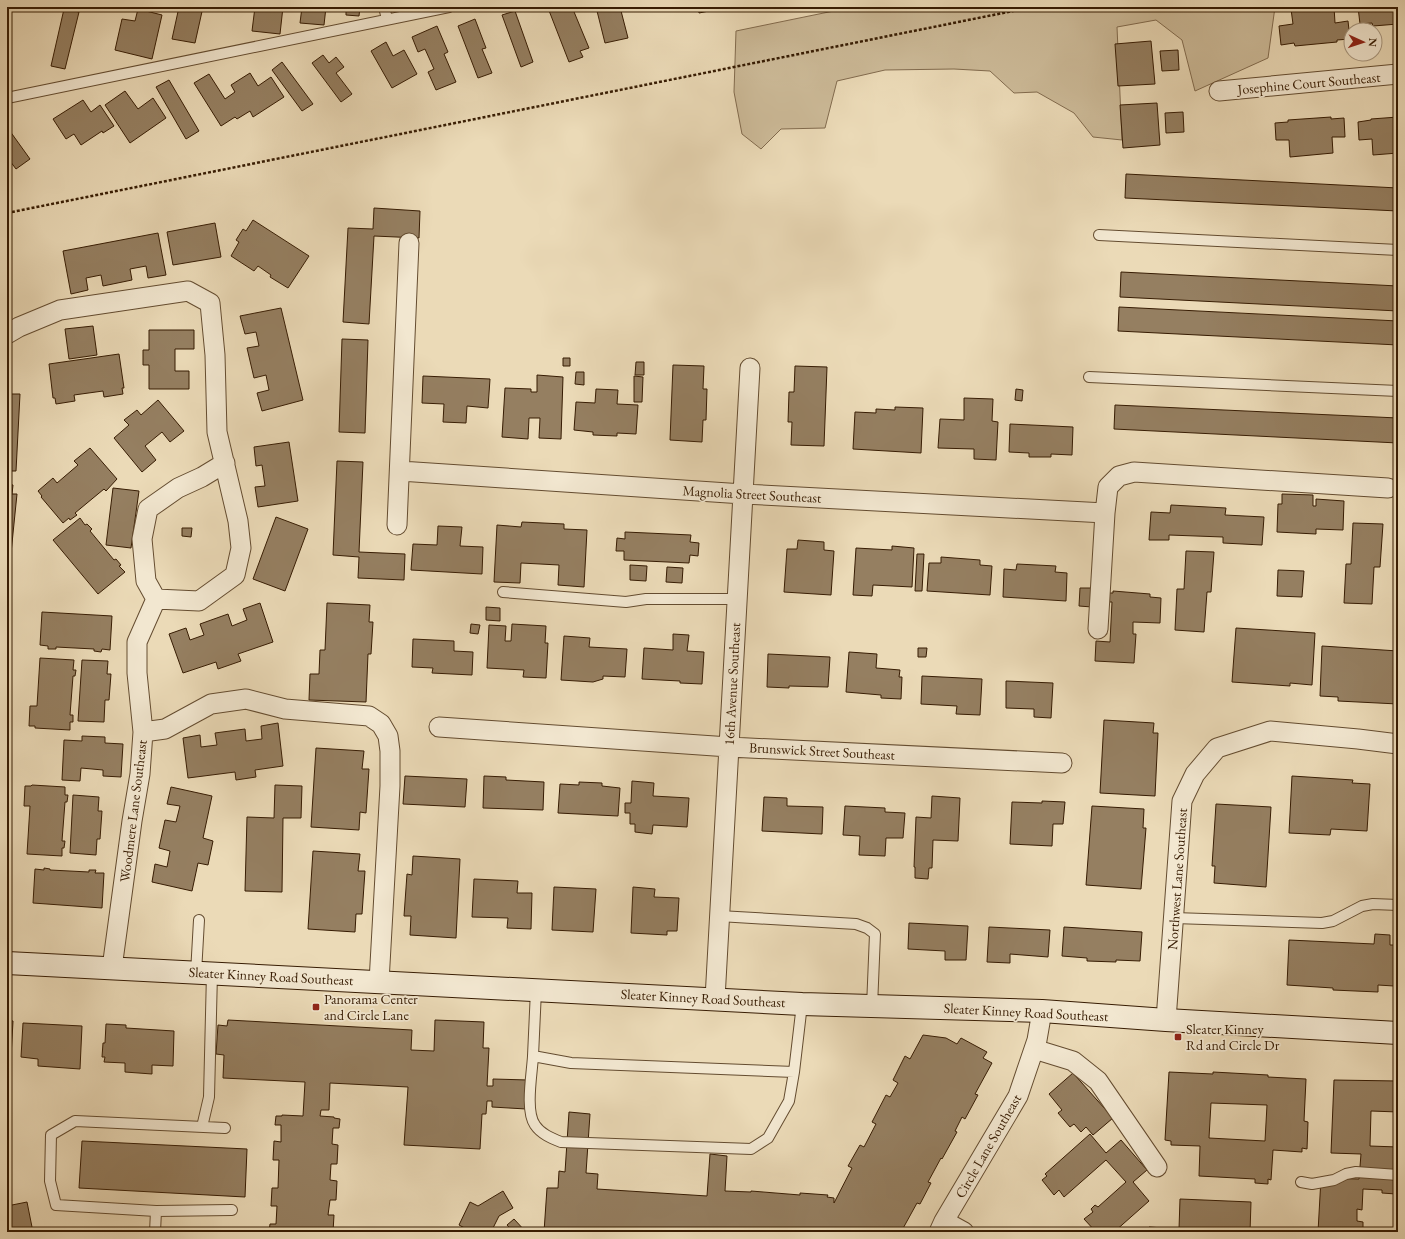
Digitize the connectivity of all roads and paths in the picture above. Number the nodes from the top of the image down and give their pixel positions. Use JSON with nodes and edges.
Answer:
{"nodes":[{"id":1,"x":384,"y":7,"type":"edge"},
{"id":2,"x":449,"y":7,"type":"edge"},
{"id":3,"x":1033,"y":7,"type":"edge"},
{"id":4,"x":387,"y":19,"type":"junction"},
{"id":5,"x":1398,"y":74,"type":"edge"},
{"id":6,"x":1219,"y":91,"type":"dead end"},
{"id":7,"x":7,"y":98,"type":"edge"},
{"id":8,"x":7,"y":213,"type":"edge"},
{"id":9,"x":1098,"y":235,"type":"dead end"},
{"id":10,"x":409,"y":243,"type":"dead end"},
{"id":11,"x":1398,"y":250,"type":"edge"},
{"id":12,"x":7,"y":334,"type":"edge"},
{"id":13,"x":750,"y":368,"type":"dead end"},
{"id":14,"x":1089,"y":377,"type":"dead end"},
{"id":15,"x":1398,"y":392,"type":"edge"},
{"id":16,"x":225,"y":463,"type":"junction"},
{"id":17,"x":400,"y":471,"type":"junction"},
{"id":18,"x":1388,"y":488,"type":"dead end"},
{"id":19,"x":743,"y":494,"type":"junction"},
{"id":20,"x":1105,"y":513,"type":"junction"},
{"id":21,"x":397,"y":525,"type":"dead end"},
{"id":22,"x":503,"y":592,"type":"dead end"},
{"id":23,"x":156,"y":599,"type":"junction"},
{"id":24,"x":737,"y":599,"type":"junction"},
{"id":25,"x":1098,"y":629,"type":"dead end"},
{"id":26,"x":439,"y":727,"type":"dead end"},
{"id":27,"x":143,"y":732,"type":"junction"},
{"id":28,"x":1398,"y":744,"type":"edge"},
{"id":29,"x":729,"y":747,"type":"junction"},
{"id":30,"x":1062,"y":763,"type":"dead end"},
{"id":31,"x":1398,"y":906,"type":"edge"},
{"id":32,"x":719,"y":916,"type":"junction"},
{"id":33,"x":1174,"y":918,"type":"junction"},
{"id":34,"x":199,"y":920,"type":"dead end"},
{"id":35,"x":7,"y":963,"type":"edge"},
{"id":36,"x":112,"y":968,"type":"junction"},
{"id":37,"x":204,"y":973,"type":"junction"},
{"id":38,"x":379,"y":982,"type":"junction"},
{"id":39,"x":536,"y":990,"type":"junction"},
{"id":40,"x":715,"y":999,"type":"junction"},
{"id":41,"x":802,"y":1004,"type":"junction"},
{"id":42,"x":872,"y":1007,"type":"junction"},
{"id":43,"x":1042,"y":1011,"type":"junction"},
{"id":44,"x":1166,"y":1020,"type":"junction"},
{"id":45,"x":1398,"y":1033,"type":"edge"},
{"id":46,"x":1034,"y":1049,"type":"junction"},
{"id":47,"x":533,"y":1056,"type":"junction"},
{"id":48,"x":794,"y":1072,"type":"junction"},
{"id":49,"x":202,"y":1127,"type":"junction"},
{"id":50,"x":225,"y":1128,"type":"dead end"},
{"id":51,"x":1157,"y":1167,"type":"dead end"},
{"id":52,"x":1398,"y":1175,"type":"edge"},
{"id":53,"x":1301,"y":1182,"type":"dead end"},
{"id":54,"x":232,"y":1210,"type":"dead end"},
{"id":55,"x":156,"y":1211,"type":"junction"},
{"id":56,"x":942,"y":1226,"type":"edge"},
{"id":57,"x":155,"y":1232,"type":"edge"},
{"id":58,"x":964,"y":1232,"type":"edge"}],
"edges":[{"from":1,"to":4,"type":"lane"},
{"from":2,"to":4,"type":"lane"},
{"from":3,"to":8,"type":"path"},
{"from":4,"to":7,"type":"lane"},
{"from":5,"to":6,"type":"street","name":"Josephine Court Southeast"},
{"from":9,"to":11,"type":"lane"},
{"from":10,"to":17,"type":"street"},
{"from":12,"to":16,"type":"street"},
{"from":13,"to":19,"type":"street","name":"16th Avenue Southeast"},
{"from":14,"to":15,"type":"lane"},
{"from":16,"to":23,"type":"street"},
{"from":16,"to":23,"type":"street"},
{"from":17,"to":19,"type":"street","name":"Magnolia Street Southeast"},
{"from":17,"to":21,"type":"street"},
{"from":18,"to":20,"type":"street"},
{"from":19,"to":20,"type":"street","name":"Magnolia Street Southeast"},
{"from":19,"to":24,"type":"street","name":"16th Avenue Southeast"},
{"from":20,"to":25,"type":"street"},
{"from":22,"to":24,"type":"lane"},
{"from":23,"to":27,"type":"street","name":"Woodmere Lane Southeast"},
{"from":24,"to":29,"type":"street","name":"16th Avenue Southeast"},
{"from":26,"to":29,"type":"street","name":"Brunswick Street Southeast"},
{"from":27,"to":36,"type":"street","name":"Woodmere Lane Southeast"},
{"from":27,"to":38,"type":"street"},
{"from":28,"to":33,"type":"street","name":"Northwest Lane Southeast"},
{"from":29,"to":30,"type":"street","name":"Brunswick Street Southeast"},
{"from":29,"to":32,"type":"street","name":"16th Avenue Southeast"},
{"from":31,"to":33,"type":"lane"},
{"from":32,"to":40,"type":"street","name":"16th Avenue Southeast"},
{"from":32,"to":42,"type":"lane"},
{"from":33,"to":44,"type":"street","name":"Northwest Lane Southeast"},
{"from":34,"to":37,"type":"lane"},
{"from":35,"to":36,"type":"street","name":"Sleater Kinney Road Southeast"},
{"from":36,"to":37,"type":"street","name":"Sleater Kinney Road Southeast"},
{"from":37,"to":38,"type":"street","name":"Sleater Kinney Road Southeast"},
{"from":37,"to":49,"type":"lane"},
{"from":38,"to":39,"type":"street","name":"Sleater Kinney Road Southeast"},
{"from":39,"to":40,"type":"street","name":"Sleater Kinney Road Southeast"},
{"from":39,"to":47,"type":"lane"},
{"from":40,"to":41,"type":"street","name":"Sleater Kinney Road Southeast"},
{"from":41,"to":42,"type":"street","name":"Sleater Kinney Road Southeast"},
{"from":41,"to":48,"type":"lane"},
{"from":42,"to":43,"type":"street","name":"Sleater Kinney Road Southeast"},
{"from":43,"to":44,"type":"street","name":"Sleater Kinney Road Southeast"},
{"from":43,"to":46,"type":"street","name":"Circle Lane Southeast"},
{"from":44,"to":45,"type":"street","name":"Sleater Kinney Road Southeast"},
{"from":46,"to":51,"type":"street"},
{"from":46,"to":56,"type":"street","name":"Circle Lane Southeast"},
{"from":47,"to":48,"type":"lane"},
{"from":47,"to":48,"type":"lane"},
{"from":49,"to":50,"type":"lane"},
{"from":49,"to":55,"type":"lane"},
{"from":52,"to":53,"type":"lane"},
{"from":54,"to":55,"type":"lane"},
{"from":55,"to":57,"type":"lane"},
{"from":56,"to":58,"type":"street"}]}
